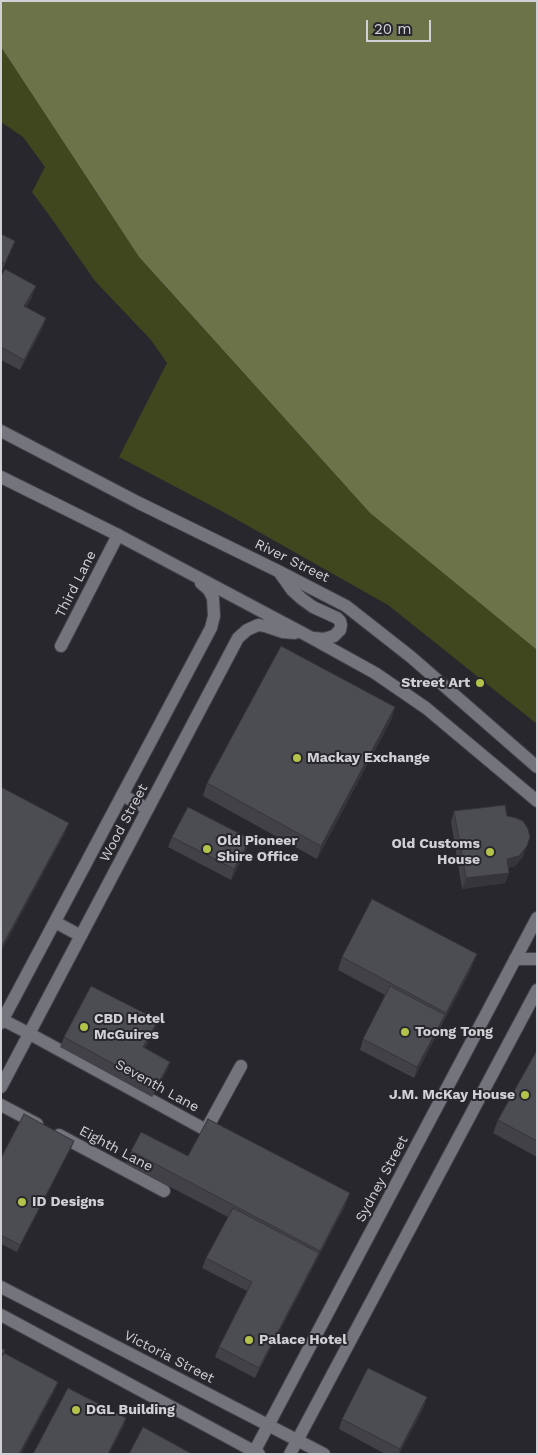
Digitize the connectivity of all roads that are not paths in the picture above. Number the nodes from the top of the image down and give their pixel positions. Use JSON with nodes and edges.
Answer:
{"nodes":[{"id":1,"x":1,"y":431,"type":"edge"},
{"id":2,"x":1,"y":477,"type":"edge"},
{"id":3,"x":118,"y":535,"type":"junction"},
{"id":4,"x":278,"y":571,"type":"junction"},
{"id":5,"x":188,"y":572,"type":"junction"},
{"id":6,"x":308,"y":636,"type":"junction"},
{"id":7,"x":61,"y":646,"type":"dead end"},
{"id":8,"x":537,"y":767,"type":"edge"},
{"id":9,"x":122,"y":796,"type":"junction"},
{"id":10,"x":537,"y":801,"type":"edge"},
{"id":11,"x":148,"y":810,"type":"junction"},
{"id":12,"x":537,"y":918,"type":"edge"},
{"id":13,"x":55,"y":922,"type":"junction"},
{"id":14,"x":81,"y":936,"type":"junction"},
{"id":15,"x":515,"y":959,"type":"junction"},
{"id":16,"x":537,"y":959,"type":"edge"},
{"id":17,"x":537,"y":990,"type":"edge"},
{"id":18,"x":2,"y":1022,"type":"edge"},
{"id":19,"x":30,"y":1034,"type":"junction"},
{"id":20,"x":241,"y":1066,"type":"dead end"},
{"id":21,"x":1,"y":1087,"type":"edge"},
{"id":22,"x":1,"y":1105,"type":"edge"},
{"id":23,"x":164,"y":1191,"type":"dead end"},
{"id":24,"x":1,"y":1287,"type":"edge"},
{"id":25,"x":1,"y":1315,"type":"edge"},
{"id":26,"x":269,"y":1425,"type":"junction"},
{"id":27,"x":297,"y":1440,"type":"junction"},
{"id":28,"x":255,"y":1453,"type":"edge"},
{"id":29,"x":290,"y":1454,"type":"edge"},
{"id":30,"x":324,"y":1454,"type":"edge"}],
"edges":[{"from":1,"to":4,"type":"street","name":"River Street"},
{"from":2,"to":3,"type":"street"},
{"from":3,"to":5,"type":"street"},
{"from":3,"to":7,"type":"street","name":"Third Lane"},
{"from":4,"to":6,"type":"street"},
{"from":4,"to":8,"type":"street","name":"River Street"},
{"from":5,"to":6,"type":"street"},
{"from":5,"to":9,"type":"street","name":"Wood Street"},
{"from":6,"to":10,"type":"street"},
{"from":6,"to":11,"type":"street","name":"Wood Street"},
{"from":9,"to":11,"type":"street"},
{"from":9,"to":13,"type":"street","name":"Wood Street"},
{"from":11,"to":14,"type":"street","name":"Wood Street"},
{"from":12,"to":15,"type":"street","name":"Sydney Street"},
{"from":13,"to":14,"type":"street"},
{"from":13,"to":18,"type":"street","name":"Wood Street"},
{"from":14,"to":19,"type":"street","name":"Wood Street"},
{"from":15,"to":16,"type":"street"},
{"from":15,"to":26,"type":"street","name":"Sydney Street"},
{"from":17,"to":27,"type":"street"},
{"from":18,"to":19,"type":"street"},
{"from":19,"to":20,"type":"street","name":"Seventh Lane"},
{"from":19,"to":21,"type":"street","name":"Wood Street"},
{"from":22,"to":23,"type":"street","name":"Eighth Lane"},
{"from":24,"to":26,"type":"street","name":"Victoria Street"},
{"from":25,"to":28,"type":"street"},
{"from":26,"to":27,"type":"street","name":"Victoria Street"},
{"from":26,"to":28,"type":"street","name":"Sydney Street"},
{"from":27,"to":29,"type":"street"},
{"from":27,"to":30,"type":"street","name":"Victoria Street"}]}
